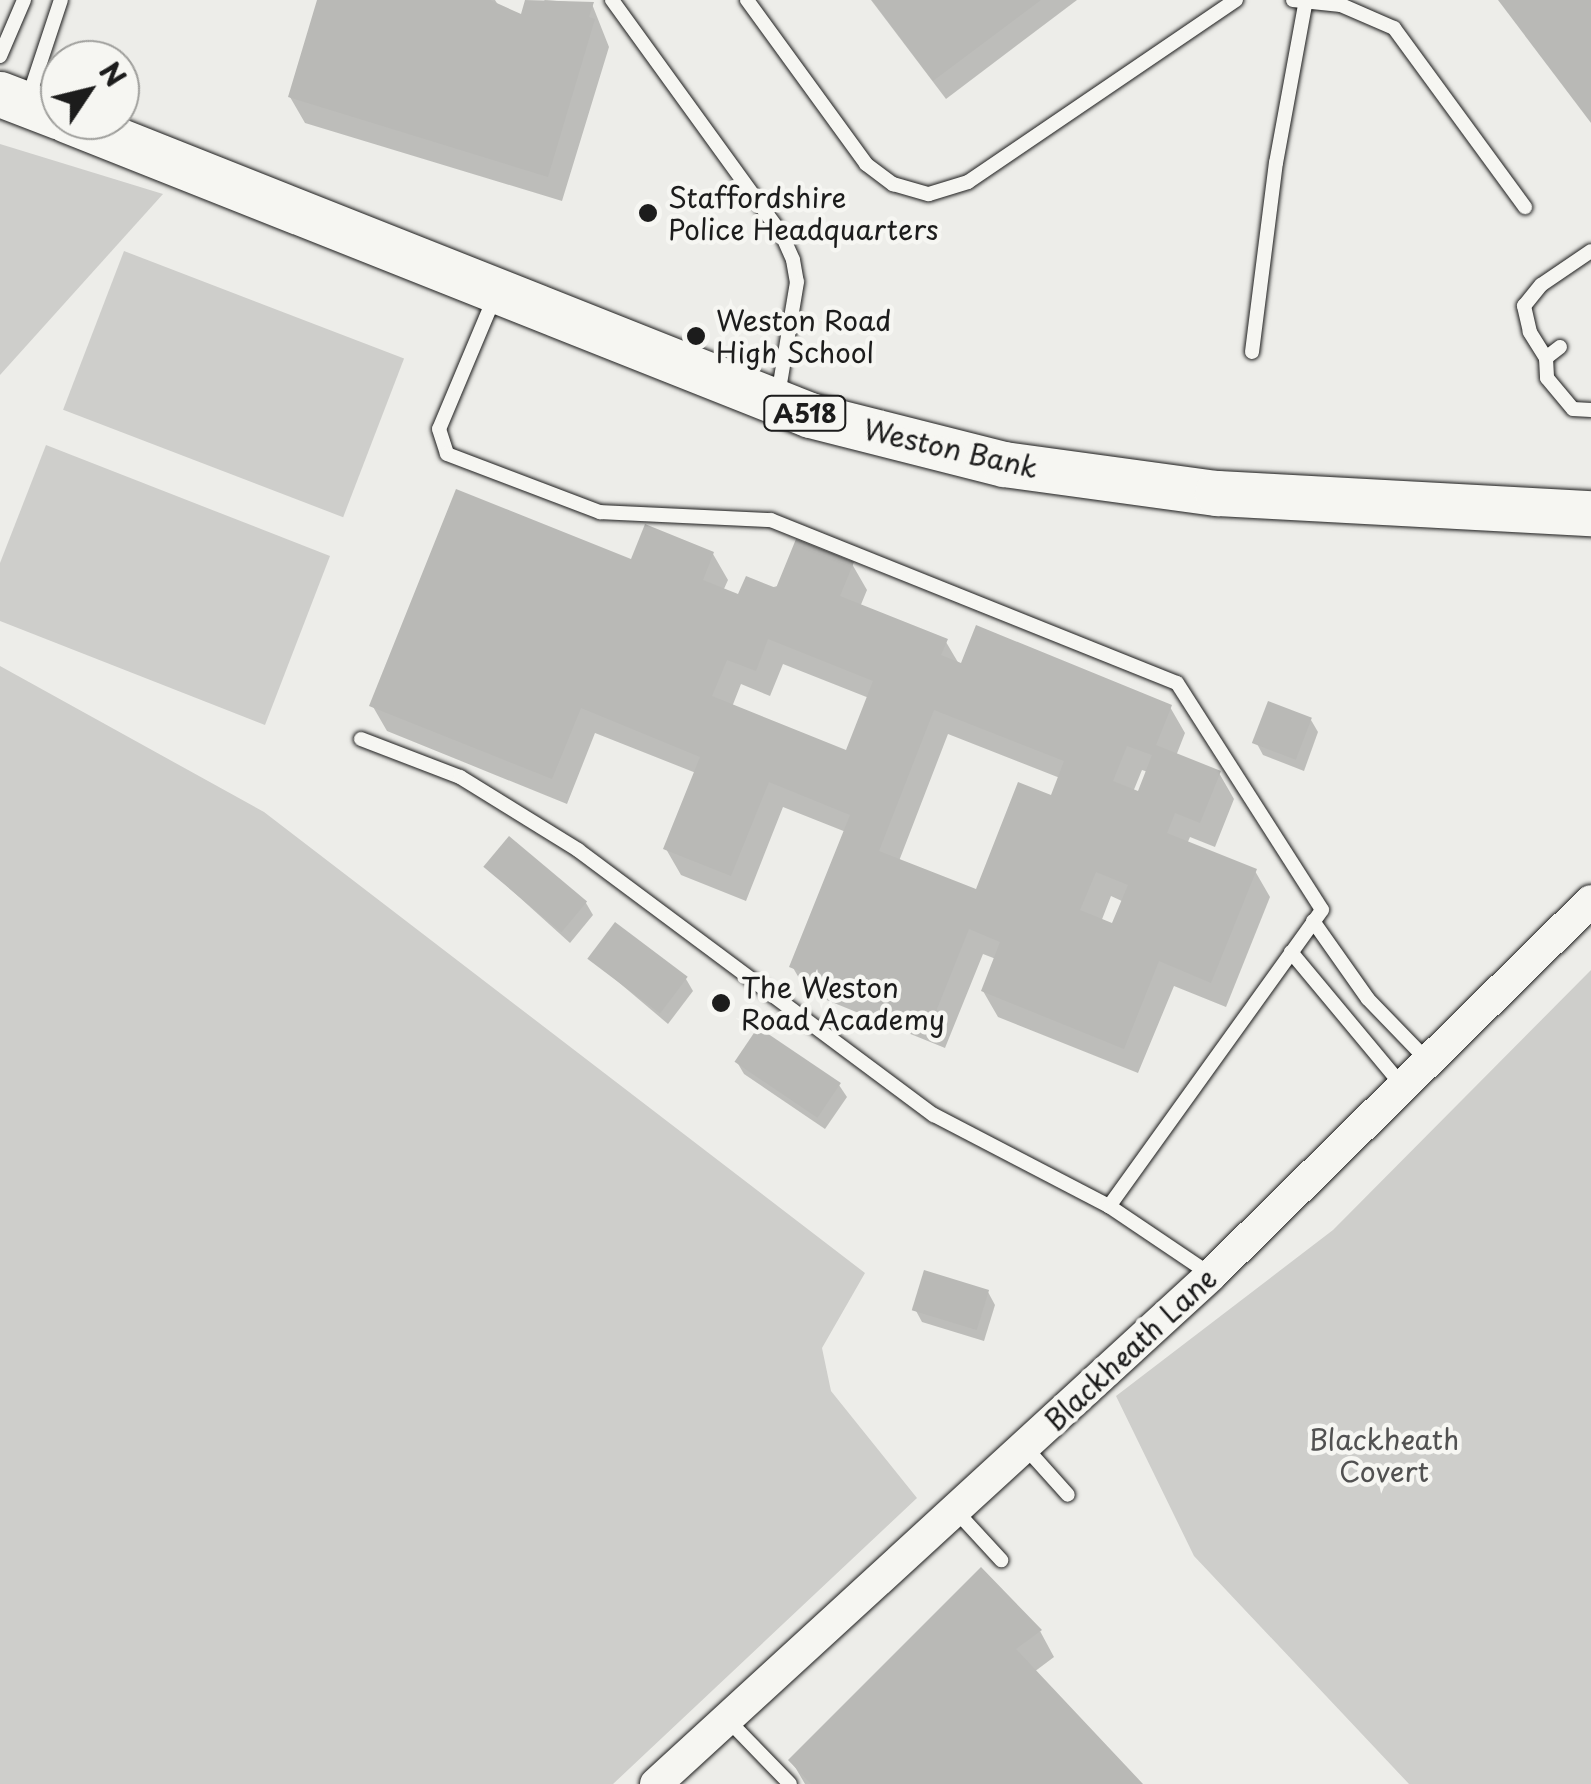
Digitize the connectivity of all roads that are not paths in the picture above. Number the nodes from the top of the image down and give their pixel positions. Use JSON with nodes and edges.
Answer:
{"nodes":[{"id":1,"x":24,"y":0,"type":"edge"},
{"id":2,"x":61,"y":0,"type":"edge"},
{"id":3,"x":612,"y":0,"type":"edge"},
{"id":4,"x":748,"y":0,"type":"edge"},
{"id":5,"x":1236,"y":0,"type":"edge"},
{"id":6,"x":1301,"y":1,"type":"edge"},
{"id":7,"x":0,"y":56,"type":"edge"},
{"id":8,"x":38,"y":109,"type":"edge"},
{"id":9,"x":1525,"y":207,"type":"dead end"},
{"id":10,"x":1591,"y":251,"type":"edge"},
{"id":11,"x":497,"y":290,"type":"junction"},
{"id":12,"x":1560,"y":348,"type":"dead end"},
{"id":13,"x":1252,"y":352,"type":"dead end"},
{"id":14,"x":1546,"y":358,"type":"junction"},
{"id":15,"x":777,"y":402,"type":"junction"},
{"id":16,"x":1591,"y":410,"type":"edge"},
{"id":17,"x":1537,"y":508,"type":"junction"},
{"id":18,"x":1591,"y":513,"type":"edge"},
{"id":19,"x":1591,"y":534,"type":"edge"},
{"id":20,"x":361,"y":739,"type":"dead end"},
{"id":21,"x":1591,"y":901,"type":"edge"},
{"id":22,"x":1314,"y":921,"type":"junction"},
{"id":23,"x":1291,"y":952,"type":"junction"},
{"id":24,"x":1428,"y":1061,"type":"junction"},
{"id":25,"x":1403,"y":1086,"type":"junction"},
{"id":26,"x":1109,"y":1206,"type":"junction"},
{"id":27,"x":1211,"y":1275,"type":"junction"},
{"id":28,"x":1025,"y":1448,"type":"junction"},
{"id":29,"x":1068,"y":1495,"type":"dead end"},
{"id":30,"x":956,"y":1511,"type":"junction"},
{"id":31,"x":1000,"y":1560,"type":"dead end"},
{"id":32,"x":727,"y":1719,"type":"junction"},
{"id":33,"x":656,"y":1784,"type":"edge"},
{"id":34,"x":790,"y":1784,"type":"edge"}],
"edges":[{"from":1,"to":7,"type":"lane"},
{"from":2,"to":8,"type":"lane"},
{"from":3,"to":15,"type":"lane"},
{"from":4,"to":5,"type":"lane"},
{"from":6,"to":9,"type":"lane"},
{"from":6,"to":13,"type":"lane"},
{"from":8,"to":11,"type":"highway","name":"Weston Bank","number":"A518"},
{"from":10,"to":14,"type":"lane"},
{"from":11,"to":15,"type":"highway","name":"Weston Bank","number":"A518"},
{"from":11,"to":22,"type":"lane"},
{"from":12,"to":14,"type":"lane"},
{"from":14,"to":16,"type":"lane"},
{"from":15,"to":17,"type":"highway","name":"Weston Bank","number":"A518"},
{"from":17,"to":18,"type":"highway","name":"Weston Bank","number":"A518"},
{"from":17,"to":19,"type":"street"},
{"from":20,"to":26,"type":"lane"},
{"from":21,"to":24,"type":"street","name":"Blackheath Lane"},
{"from":22,"to":23,"type":"lane"},
{"from":22,"to":24,"type":"lane"},
{"from":23,"to":25,"type":"lane"},
{"from":23,"to":26,"type":"lane"},
{"from":24,"to":25,"type":"street","name":"Blackheath Lane"},
{"from":25,"to":27,"type":"street","name":"Blackheath Lane"},
{"from":26,"to":27,"type":"lane"},
{"from":27,"to":28,"type":"street","name":"Blackheath Lane"},
{"from":28,"to":29,"type":"lane"},
{"from":28,"to":30,"type":"street","name":"Blackheath Lane"},
{"from":30,"to":31,"type":"lane"},
{"from":30,"to":32,"type":"street","name":"Blackheath Lane"},
{"from":32,"to":33,"type":"street","name":"Blackheath Lane"},
{"from":32,"to":34,"type":"lane"}]}
